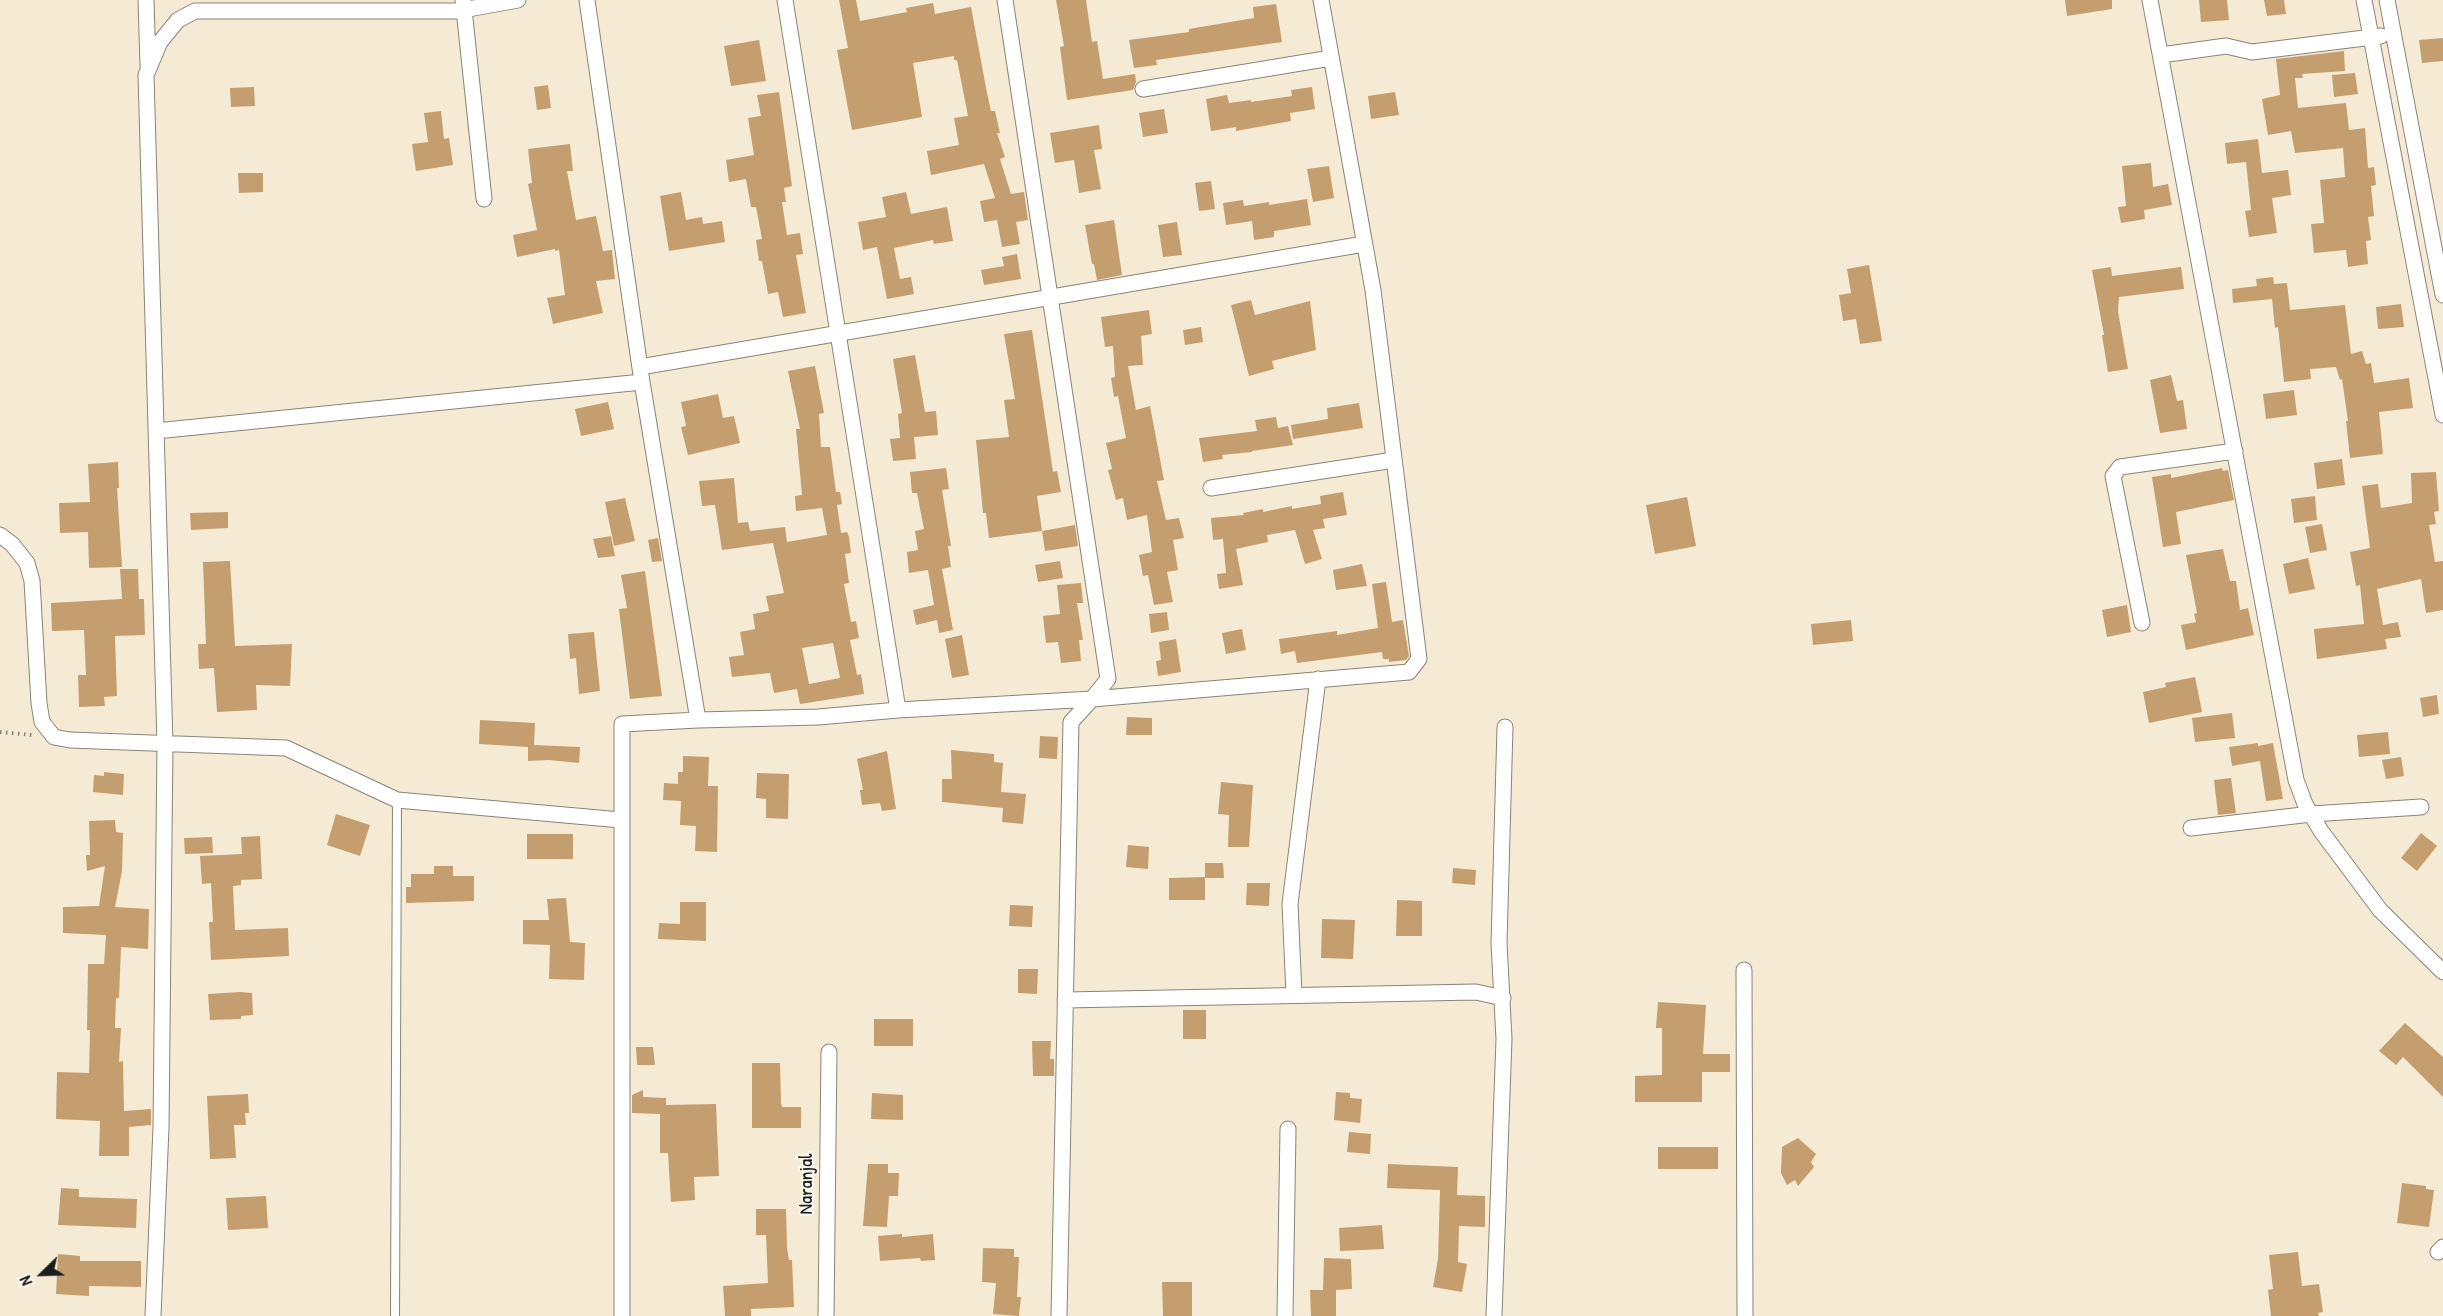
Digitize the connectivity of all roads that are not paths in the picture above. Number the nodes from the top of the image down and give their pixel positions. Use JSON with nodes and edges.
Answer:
{"nodes":[{"id":1,"x":146,"y":0,"type":"edge"},
{"id":2,"x":518,"y":0,"type":"edge"},
{"id":3,"x":587,"y":0,"type":"edge"},
{"id":4,"x":785,"y":0,"type":"edge"},
{"id":5,"x":1005,"y":0,"type":"edge"},
{"id":6,"x":1321,"y":0,"type":"edge"},
{"id":7,"x":2150,"y":0,"type":"edge"},
{"id":8,"x":2364,"y":0,"type":"edge"},
{"id":9,"x":2386,"y":0,"type":"edge"},
{"id":10,"x":464,"y":5,"type":"edge"},
{"id":11,"x":2393,"y":34,"type":"junction"},
{"id":12,"x":2371,"y":37,"type":"junction"},
{"id":13,"x":2161,"y":55,"type":"junction"},
{"id":14,"x":1331,"y":58,"type":"junction"},
{"id":15,"x":148,"y":70,"type":"junction"},
{"id":16,"x":1143,"y":89,"type":"dead end"},
{"id":17,"x":484,"y":199,"type":"dead end"},
{"id":18,"x":1364,"y":244,"type":"junction"},
{"id":19,"x":2443,"y":295,"type":"edge"},
{"id":20,"x":1052,"y":298,"type":"junction"},
{"id":21,"x":838,"y":334,"type":"junction"},
{"id":22,"x":641,"y":375,"type":"junction"},
{"id":23,"x":2443,"y":415,"type":"edge"},
{"id":24,"x":156,"y":431,"type":"junction"},
{"id":25,"x":2235,"y":451,"type":"junction"},
{"id":26,"x":1394,"y":460,"type":"junction"},
{"id":27,"x":1211,"y":488,"type":"dead end"},
{"id":28,"x":0,"y":535,"type":"edge"},
{"id":29,"x":2142,"y":623,"type":"dead end"},
{"id":30,"x":1318,"y":680,"type":"junction"},
{"id":31,"x":1092,"y":699,"type":"junction"},
{"id":32,"x":898,"y":710,"type":"junction"},
{"id":33,"x":698,"y":720,"type":"junction"},
{"id":34,"x":1504,"y":727,"type":"dead end"},
{"id":35,"x":165,"y":744,"type":"junction"},
{"id":36,"x":397,"y":800,"type":"junction"},
{"id":37,"x":2421,"y":807,"type":"dead end"},
{"id":38,"x":2311,"y":814,"type":"junction"},
{"id":39,"x":621,"y":820,"type":"junction"},
{"id":40,"x":2191,"y":828,"type":"dead end"},
{"id":41,"x":1744,"y":970,"type":"dead end"},
{"id":42,"x":2443,"y":972,"type":"edge"},
{"id":43,"x":1294,"y":995,"type":"junction"},
{"id":44,"x":1503,"y":998,"type":"junction"},
{"id":45,"x":1065,"y":1000,"type":"junction"},
{"id":46,"x":829,"y":1052,"type":"dead end"},
{"id":47,"x":1288,"y":1129,"type":"dead end"},
{"id":48,"x":153,"y":1316,"type":"edge"},
{"id":49,"x":395,"y":1316,"type":"edge"},
{"id":50,"x":622,"y":1316,"type":"edge"},
{"id":51,"x":826,"y":1316,"type":"edge"},
{"id":52,"x":1059,"y":1316,"type":"edge"},
{"id":53,"x":1285,"y":1316,"type":"edge"},
{"id":54,"x":1494,"y":1316,"type":"edge"},
{"id":55,"x":1745,"y":1316,"type":"edge"}],
"edges":[{"from":1,"to":15,"type":"street"},
{"from":2,"to":10,"type":"street"},
{"from":3,"to":22,"type":"street"},
{"from":4,"to":21,"type":"street"},
{"from":5,"to":20,"type":"street"},
{"from":6,"to":14,"type":"street"},
{"from":7,"to":13,"type":"street"},
{"from":8,"to":12,"type":"street"},
{"from":9,"to":11,"type":"street"},
{"from":10,"to":15,"type":"street"},
{"from":10,"to":17,"type":"street"},
{"from":11,"to":12,"type":"street"},
{"from":11,"to":19,"type":"street"},
{"from":12,"to":13,"type":"street"},
{"from":12,"to":23,"type":"street"},
{"from":13,"to":25,"type":"street"},
{"from":14,"to":16,"type":"street"},
{"from":14,"to":18,"type":"street"},
{"from":15,"to":24,"type":"street"},
{"from":18,"to":20,"type":"street"},
{"from":18,"to":26,"type":"street"},
{"from":20,"to":21,"type":"street"},
{"from":20,"to":31,"type":"street"},
{"from":21,"to":22,"type":"street"},
{"from":21,"to":32,"type":"street"},
{"from":22,"to":24,"type":"street"},
{"from":22,"to":33,"type":"street"},
{"from":24,"to":35,"type":"street"},
{"from":25,"to":29,"type":"street"},
{"from":25,"to":38,"type":"street"},
{"from":26,"to":27,"type":"street"},
{"from":26,"to":30,"type":"street"},
{"from":28,"to":35,"type":"street"},
{"from":30,"to":31,"type":"street"},
{"from":30,"to":43,"type":"street"},
{"from":31,"to":32,"type":"street"},
{"from":31,"to":45,"type":"street"},
{"from":32,"to":33,"type":"street"},
{"from":33,"to":39,"type":"street"},
{"from":34,"to":44,"type":"street"},
{"from":35,"to":36,"type":"street"},
{"from":35,"to":48,"type":"street"},
{"from":36,"to":39,"type":"street"},
{"from":36,"to":49,"type":"lane"},
{"from":37,"to":38,"type":"street"},
{"from":38,"to":40,"type":"street"},
{"from":38,"to":42,"type":"street"},
{"from":39,"to":50,"type":"street"},
{"from":41,"to":55,"type":"street"},
{"from":43,"to":44,"type":"street"},
{"from":43,"to":45,"type":"street"},
{"from":44,"to":54,"type":"street"},
{"from":45,"to":52,"type":"street"},
{"from":46,"to":51,"type":"street","name":"Naranjal"},
{"from":47,"to":53,"type":"street"}]}
